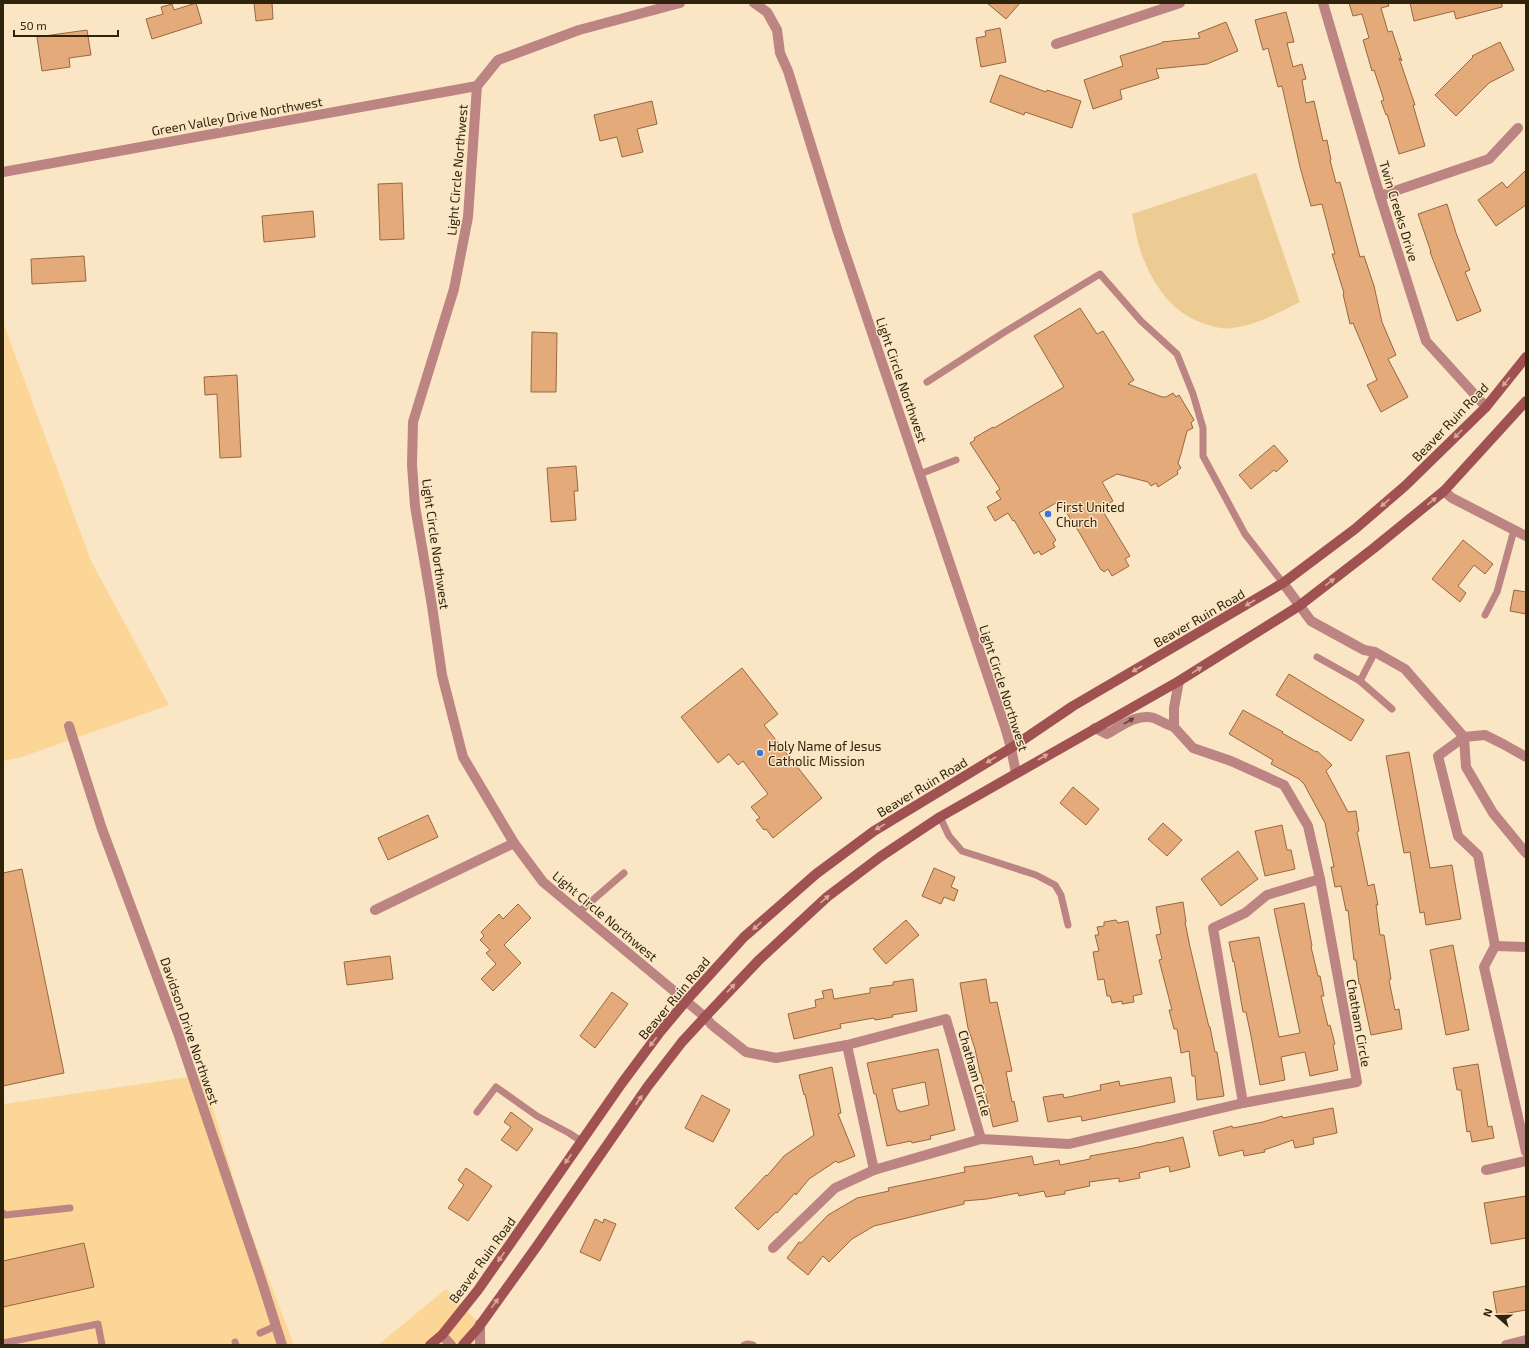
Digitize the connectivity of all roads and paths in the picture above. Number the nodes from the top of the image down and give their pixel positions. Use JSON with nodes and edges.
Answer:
{"nodes":[{"id":1,"x":680,"y":3,"type":"edge"},
{"id":2,"x":754,"y":3,"type":"edge"},
{"id":3,"x":1180,"y":3,"type":"edge"},
{"id":4,"x":1323,"y":3,"type":"edge"},
{"id":5,"x":1056,"y":44,"type":"dead end"},
{"id":6,"x":477,"y":86,"type":"junction"},
{"id":7,"x":1518,"y":128,"type":"dead end"},
{"id":8,"x":3,"y":172,"type":"edge"},
{"id":9,"x":1380,"y":196,"type":"junction"},
{"id":10,"x":1526,"y":357,"type":"edge"},
{"id":11,"x":927,"y":382,"type":"dead end"},
{"id":12,"x":1526,"y":401,"type":"edge"},
{"id":13,"x":1486,"y":407,"type":"junction"},
{"id":14,"x":956,"y":460,"type":"dead end"},
{"id":15,"x":920,"y":474,"type":"junction"},
{"id":16,"x":1444,"y":491,"type":"junction"},
{"id":17,"x":1514,"y":530,"type":"junction"},
{"id":18,"x":1526,"y":536,"type":"edge"},
{"id":19,"x":1283,"y":583,"type":"junction"},
{"id":20,"x":1298,"y":606,"type":"junction"},
{"id":21,"x":1485,"y":615,"type":"dead end"},
{"id":22,"x":1375,"y":652,"type":"junction"},
{"id":23,"x":1317,"y":656,"type":"dead end"},
{"id":24,"x":1179,"y":681,"type":"junction"},
{"id":25,"x":1360,"y":681,"type":"junction"},
{"id":26,"x":1392,"y":709,"type":"dead end"},
{"id":27,"x":69,"y":726,"type":"dead end"},
{"id":28,"x":1174,"y":727,"type":"junction"},
{"id":29,"x":1095,"y":728,"type":"junction"},
{"id":30,"x":1464,"y":737,"type":"junction"},
{"id":31,"x":1011,"y":748,"type":"junction"},
{"id":32,"x":1526,"y":757,"type":"edge"},
{"id":33,"x":1016,"y":773,"type":"junction"},
{"id":34,"x":940,"y":817,"type":"junction"},
{"id":35,"x":514,"y":843,"type":"junction"},
{"id":36,"x":1526,"y":853,"type":"edge"},
{"id":37,"x":624,"y":873,"type":"dead end"},
{"id":38,"x":1320,"y":879,"type":"junction"},
{"id":39,"x":375,"y":910,"type":"dead end"},
{"id":40,"x":580,"y":912,"type":"junction"},
{"id":41,"x":1068,"y":925,"type":"dead end"},
{"id":42,"x":1495,"y":946,"type":"junction"},
{"id":43,"x":1526,"y":947,"type":"edge"},
{"id":44,"x":686,"y":1001,"type":"junction"},
{"id":45,"x":704,"y":1017,"type":"junction"},
{"id":46,"x":846,"y":1045,"type":"junction"},
{"id":47,"x":1243,"y":1103,"type":"junction"},
{"id":48,"x":477,"y":1112,"type":"dead end"},
{"id":49,"x":980,"y":1139,"type":"junction"},
{"id":50,"x":581,"y":1141,"type":"junction"},
{"id":51,"x":1526,"y":1152,"type":"edge"},
{"id":52,"x":1526,"y":1161,"type":"edge"},
{"id":53,"x":874,"y":1170,"type":"junction"},
{"id":54,"x":1486,"y":1170,"type":"dead end"},
{"id":55,"x":70,"y":1208,"type":"dead end"},
{"id":56,"x":3,"y":1213,"type":"edge"},
{"id":57,"x":772,"y":1248,"type":"dead end"},
{"id":58,"x":480,"y":1324,"type":"junction"},
{"id":59,"x":276,"y":1326,"type":"junction"},
{"id":60,"x":260,"y":1333,"type":"dead end"},
{"id":61,"x":442,"y":1335,"type":"junction"},
{"id":62,"x":1526,"y":1340,"type":"edge"},
{"id":63,"x":3,"y":1343,"type":"edge"},
{"id":64,"x":102,"y":1345,"type":"edge"},
{"id":65,"x":282,"y":1345,"type":"edge"},
{"id":66,"x":430,"y":1345,"type":"edge"},
{"id":67,"x":451,"y":1345,"type":"edge"},
{"id":68,"x":463,"y":1345,"type":"edge"},
{"id":69,"x":480,"y":1345,"type":"edge"},
{"id":70,"x":744,"y":1345,"type":"edge"},
{"id":71,"x":753,"y":1345,"type":"edge"},
{"id":72,"x":1506,"y":1345,"type":"edge"}],
"edges":[{"from":1,"to":6,"type":"street"},
{"from":2,"to":15,"type":"street","name":"Light Circle Northwest"},
{"from":3,"to":5,"type":"street"},
{"from":4,"to":9,"type":"street","name":"Twin Creeks Drive"},
{"from":6,"to":8,"type":"street","name":"Green Valley Drive Northwest"},
{"from":6,"to":35,"type":"street","name":"Light Circle Northwest"},
{"from":7,"to":9,"type":"street"},
{"from":9,"to":13,"type":"street","name":"Twin Creeks Drive"},
{"from":10,"to":13,"type":"main road","name":"Beaver Ruin Road","one_way":true},
{"from":11,"to":19,"type":"lane"},
{"from":12,"to":16,"type":"main road"},
{"from":13,"to":19,"type":"main road","name":"Beaver Ruin Road","one_way":true},
{"from":14,"to":15,"type":"lane"},
{"from":15,"to":31,"type":"street","name":"Light Circle Northwest"},
{"from":16,"to":17,"type":"street"},
{"from":20,"to":16,"type":"main road","one_way":true},
{"from":17,"to":18,"type":"street"},
{"from":17,"to":21,"type":"lane"},
{"from":19,"to":20,"type":"street"},
{"from":19,"to":31,"type":"main road","name":"Beaver Ruin Road","one_way":true},
{"from":20,"to":22,"type":"street"},
{"from":24,"to":20,"type":"main road","one_way":true},
{"from":22,"to":25,"type":"lane"},
{"from":22,"to":30,"type":"street"},
{"from":23,"to":25,"type":"lane"},
{"from":24,"to":28,"type":"street"},
{"from":24,"to":29,"type":"main road"},
{"from":25,"to":26,"type":"lane"},
{"from":27,"to":59,"type":"street","name":"Davidson Drive Northwest"},
{"from":29,"to":28,"type":"street","one_way":true},
{"from":28,"to":38,"type":"street","name":"Chatham Circle"},
{"from":33,"to":29,"type":"main road","one_way":true},
{"from":30,"to":32,"type":"street"},
{"from":30,"to":36,"type":"street"},
{"from":30,"to":42,"type":"street"},
{"from":31,"to":33,"type":"street","name":"Light Circle Northwest"},
{"from":31,"to":44,"type":"main road","name":"Beaver Ruin Road","one_way":true},
{"from":33,"to":34,"type":"main road"},
{"from":34,"to":41,"type":"lane"},
{"from":45,"to":34,"type":"main road","one_way":true},
{"from":35,"to":39,"type":"street"},
{"from":35,"to":40,"type":"street","name":"Light Circle Northwest"},
{"from":37,"to":40,"type":"lane"},
{"from":38,"to":47,"type":"street"},
{"from":38,"to":47,"type":"street","name":"Chatham Circle"},
{"from":40,"to":44,"type":"street","name":"Light Circle Northwest"},
{"from":42,"to":43,"type":"street"},
{"from":42,"to":51,"type":"street"},
{"from":44,"to":45,"type":"street","name":"Light Circle Northwest"},
{"from":44,"to":50,"type":"main road","name":"Beaver Ruin Road","one_way":true},
{"from":45,"to":46,"type":"street","name":"Chatham Circle"},
{"from":58,"to":45,"type":"main road","one_way":true},
{"from":46,"to":49,"type":"street","name":"Chatham Circle"},
{"from":46,"to":53,"type":"street"},
{"from":47,"to":49,"type":"street","name":"Chatham Circle"},
{"from":48,"to":50,"type":"lane"},
{"from":49,"to":53,"type":"street","name":"Chatham Circle"},
{"from":50,"to":61,"type":"main road","name":"Beaver Ruin Road","one_way":true},
{"from":52,"to":54,"type":"street"},
{"from":53,"to":57,"type":"street","name":"Chatham Circle"},
{"from":55,"to":56,"type":"lane"},
{"from":58,"to":68,"type":"main road"},
{"from":58,"to":69,"type":"street"},
{"from":59,"to":60,"type":"lane"},
{"from":59,"to":65,"type":"street","name":"Davidson Drive Northwest"},
{"from":61,"to":66,"type":"main road","name":"Beaver Ruin Road"},
{"from":61,"to":67,"type":"street"},
{"from":62,"to":72,"type":"street"},
{"from":63,"to":64,"type":"lane"},
{"from":70,"to":71,"type":"lane"}]}
